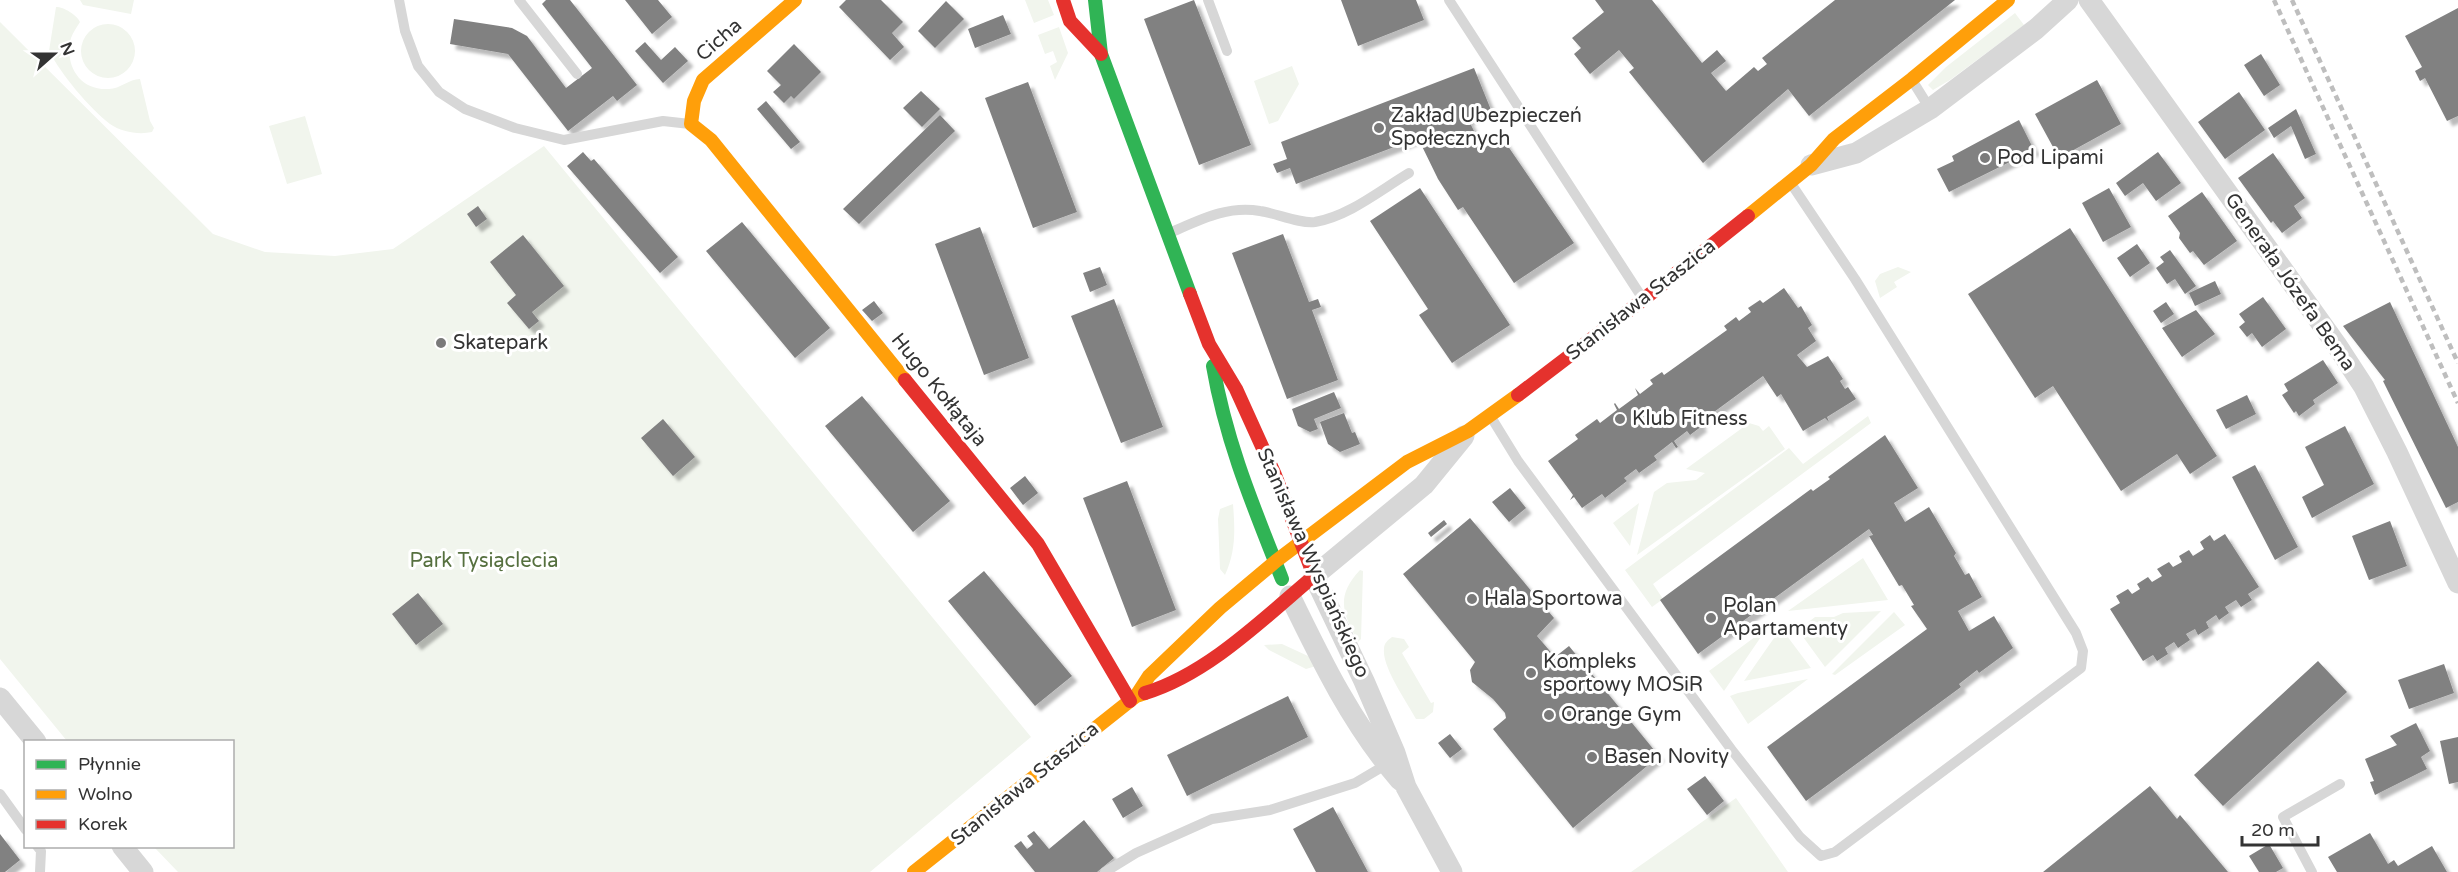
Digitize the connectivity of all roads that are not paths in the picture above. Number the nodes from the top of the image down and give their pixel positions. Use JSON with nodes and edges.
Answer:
{"nodes":[{"id":1,"x":399,"y":0,"type":"edge"},
{"id":2,"x":519,"y":0,"type":"edge"},
{"id":3,"x":795,"y":0,"type":"edge"},
{"id":4,"x":1063,"y":0,"type":"edge"},
{"id":5,"x":1095,"y":0,"type":"edge"},
{"id":6,"x":1208,"y":0,"type":"edge"},
{"id":7,"x":1449,"y":0,"type":"edge"},
{"id":8,"x":2008,"y":0,"type":"edge"},
{"id":9,"x":2068,"y":0,"type":"edge"},
{"id":10,"x":2089,"y":0,"type":"edge"},
{"id":11,"x":1227,"y":51,"type":"dead end"},
{"id":12,"x":1101,"y":54,"type":"junction"},
{"id":13,"x":577,"y":74,"type":"dead end"},
{"id":14,"x":1912,"y":79,"type":"junction"},
{"id":15,"x":1930,"y":109,"type":"junction"},
{"id":16,"x":691,"y":124,"type":"junction"},
{"id":17,"x":1811,"y":165,"type":"junction"},
{"id":18,"x":1409,"y":173,"type":"dead end"},
{"id":19,"x":1790,"y":182,"type":"junction"},
{"id":20,"x":1167,"y":234,"type":"junction"},
{"id":21,"x":1644,"y":299,"type":"junction"},
{"id":22,"x":1209,"y":344,"type":"junction"},
{"id":23,"x":1491,"y":416,"type":"junction"},
{"id":24,"x":1468,"y":431,"type":"junction"},
{"id":25,"x":1302,"y":542,"type":"junction"},
{"id":26,"x":1276,"y":561,"type":"junction"},
{"id":27,"x":1314,"y":576,"type":"junction"},
{"id":28,"x":2458,"y":583,"type":"edge"},
{"id":29,"x":1290,"y":596,"type":"junction"},
{"id":30,"x":0,"y":698,"type":"edge"},
{"id":31,"x":1133,"y":698,"type":"junction"},
{"id":32,"x":35,"y":740,"type":"edge"},
{"id":33,"x":1392,"y":761,"type":"junction"},
{"id":34,"x":2340,"y":784,"type":"dead end"},
{"id":35,"x":0,"y":794,"type":"edge"},
{"id":36,"x":24,"y":827,"type":"edge"},
{"id":37,"x":39,"y":848,"type":"edge"},
{"id":38,"x":124,"y":848,"type":"edge"},
{"id":39,"x":41,"y":872,"type":"edge"},
{"id":40,"x":143,"y":872,"type":"edge"},
{"id":41,"x":914,"y":872,"type":"edge"},
{"id":42,"x":1105,"y":872,"type":"edge"},
{"id":43,"x":1452,"y":872,"type":"edge"},
{"id":44,"x":2312,"y":872,"type":"edge"}],
"edges":[{"from":1,"to":16,"type":"lane"},
{"from":2,"to":13,"type":"lane"},
{"from":3,"to":16,"type":"street","name":"Cicha"},
{"from":4,"to":12,"type":"street","name":"Stanisława Wyspiańskiego"},
{"from":5,"to":12,"type":"street","name":"Stanisława Wyspiańskiego"},
{"from":6,"to":11,"type":"lane"},
{"from":7,"to":21,"type":"lane"},
{"from":8,"to":14,"type":"street","name":"Stanisława Staszica"},
{"from":9,"to":15,"type":"street","name":"Stanisława Staszica"},
{"from":10,"to":28,"type":"street","name":"Generała Józefa Bema"},
{"from":12,"to":20,"type":"street","name":"Stanisława Wyspiańskiego"},
{"from":14,"to":15,"type":"lane"},
{"from":14,"to":17,"type":"street","name":"Stanisława Staszica"},
{"from":15,"to":17,"type":"street","name":"Stanisława Staszica"},
{"from":16,"to":31,"type":"street","name":"Hugo Kołłątaja"},
{"from":17,"to":19,"type":"street","name":"Stanisława Staszica"},
{"from":18,"to":20,"type":"lane"},
{"from":19,"to":21,"type":"street","name":"Stanisława Staszica"},
{"from":19,"to":23,"type":"lane"},
{"from":20,"to":22,"type":"street","name":"Stanisława Wyspiańskiego"},
{"from":21,"to":23,"type":"street","name":"Stanisława Staszica"},
{"from":22,"to":25,"type":"street","name":"Stanisława Wyspiańskiego"},
{"from":22,"to":26,"type":"street","name":"Stanisława Wyspiańskiego"},
{"from":23,"to":24,"type":"street","name":"Stanisława Staszica"},
{"from":24,"to":25,"type":"street","name":"Stanisława Staszica"},
{"from":24,"to":27,"type":"street","name":"Stanisława Staszica"},
{"from":25,"to":26,"type":"street","name":"Stanisława Staszica"},
{"from":25,"to":27,"type":"street","name":"Stanisława Wyspiańskiego"},
{"from":26,"to":29,"type":"street","name":"Stanisława Wyspiańskiego"},
{"from":26,"to":31,"type":"street","name":"Stanisława Staszica"},
{"from":27,"to":29,"type":"street","name":"Stanisława Staszica"},
{"from":27,"to":33,"type":"street","name":"Stanisława Wyspiańskiego"},
{"from":29,"to":31,"type":"street","name":"Stanisława Staszica"},
{"from":29,"to":33,"type":"street","name":"Stanisława Wyspiańskiego"},
{"from":30,"to":32,"type":"street"},
{"from":31,"to":41,"type":"street","name":"Stanisława Staszica"},
{"from":33,"to":42,"type":"lane"},
{"from":33,"to":43,"type":"street","name":"Stanisława Wyspiańskiego"},
{"from":34,"to":44,"type":"lane"},
{"from":35,"to":36,"type":"lane"},
{"from":37,"to":39,"type":"lane"},
{"from":38,"to":40,"type":"street"}]}
